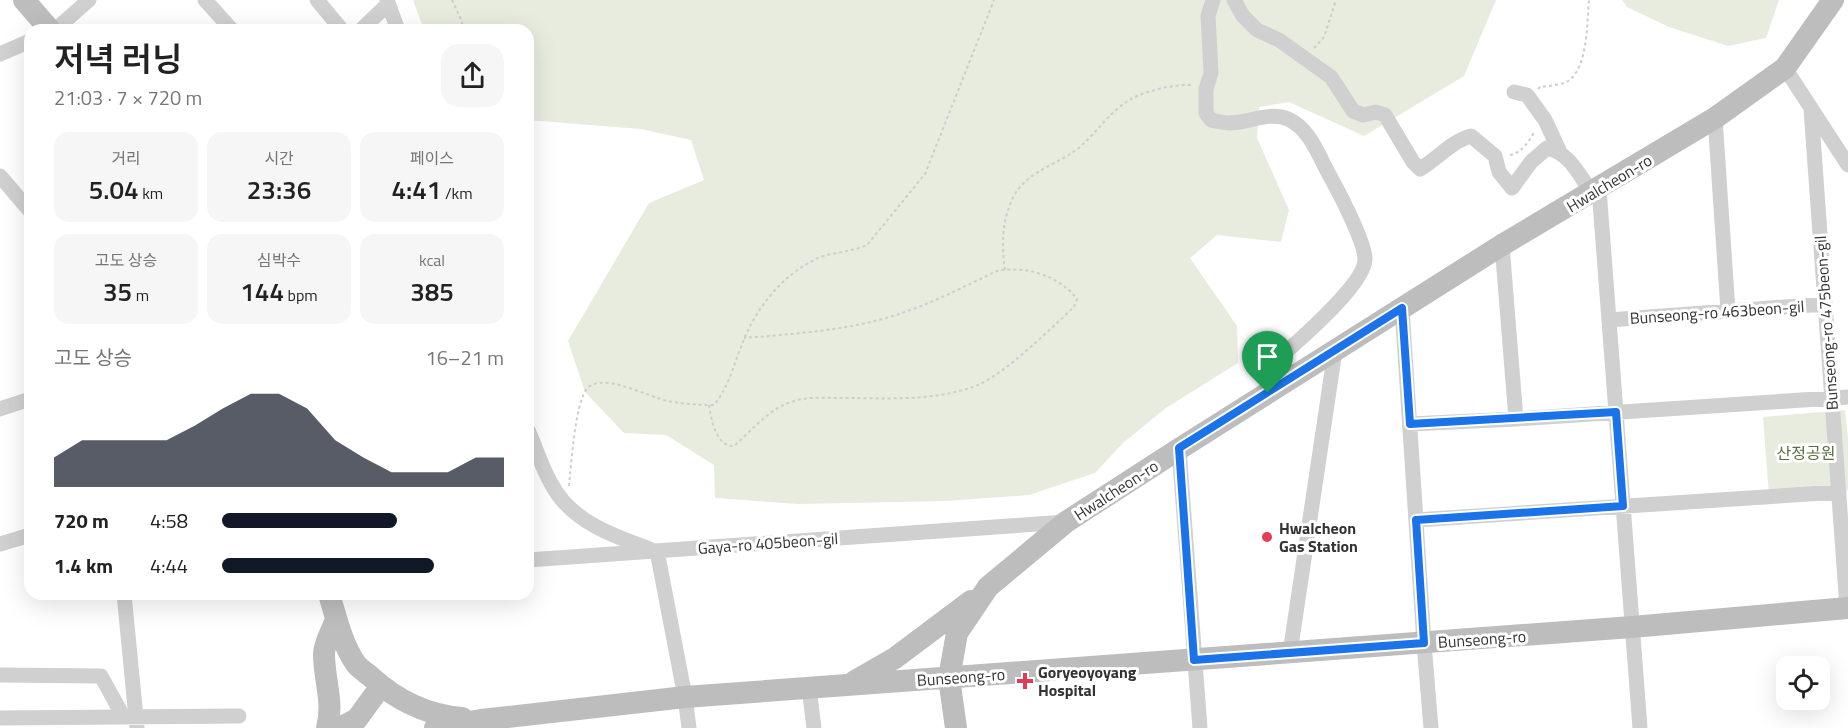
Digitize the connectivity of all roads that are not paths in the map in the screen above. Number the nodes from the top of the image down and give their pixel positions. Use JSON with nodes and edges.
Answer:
{"nodes":[{"id":1,"x":24,"y":0,"type":"edge"},
{"id":2,"x":89,"y":0,"type":"edge"},
{"id":3,"x":205,"y":0,"type":"edge"},
{"id":4,"x":317,"y":0,"type":"edge"},
{"id":5,"x":1213,"y":0,"type":"edge"},
{"id":6,"x":1234,"y":0,"type":"edge"},
{"id":7,"x":1833,"y":0,"type":"edge"},
{"id":8,"x":387,"y":2,"type":"edge"},
{"id":9,"x":45,"y":24,"type":"edge"},
{"id":10,"x":62,"y":24,"type":"edge"},
{"id":11,"x":227,"y":24,"type":"edge"},
{"id":12,"x":337,"y":24,"type":"edge"},
{"id":13,"x":367,"y":24,"type":"edge"},
{"id":14,"x":396,"y":24,"type":"edge"},
{"id":15,"x":24,"y":44,"type":"edge"},
{"id":16,"x":0,"y":54,"type":"edge"},
{"id":17,"x":1785,"y":68,"type":"junction"},
{"id":18,"x":1514,"y":92,"type":"dead end"},
{"id":19,"x":1811,"y":109,"type":"junction"},
{"id":20,"x":1715,"y":118,"type":"junction"},
{"id":21,"x":1559,"y":150,"type":"junction"},
{"id":22,"x":1848,"y":165,"type":"edge"},
{"id":23,"x":0,"y":176,"type":"edge"},
{"id":24,"x":1595,"y":191,"type":"junction"},
{"id":25,"x":24,"y":204,"type":"edge"},
{"id":26,"x":1502,"y":245,"type":"junction"},
{"id":27,"x":1825,"y":304,"type":"junction"},
{"id":28,"x":1402,"y":308,"type":"junction"},
{"id":29,"x":1728,"y":311,"type":"junction"},
{"id":30,"x":1609,"y":320,"type":"junction"},
{"id":31,"x":1335,"y":351,"type":"junction"},
{"id":32,"x":1268,"y":393,"type":"junction"},
{"id":33,"x":1848,"y":397,"type":"edge"},
{"id":34,"x":1832,"y":398,"type":"junction"},
{"id":35,"x":24,"y":401,"type":"edge"},
{"id":36,"x":0,"y":409,"type":"edge"},
{"id":37,"x":1616,"y":412,"type":"junction"},
{"id":38,"x":1516,"y":419,"type":"junction"},
{"id":39,"x":1410,"y":424,"type":"junction"},
{"id":40,"x":534,"y":444,"type":"edge"},
{"id":41,"x":1179,"y":448,"type":"junction"},
{"id":42,"x":1839,"y":492,"type":"junction"},
{"id":43,"x":1623,"y":506,"type":"junction"},
{"id":44,"x":1416,"y":520,"type":"junction"},
{"id":45,"x":1066,"y":522,"type":"junction"},
{"id":46,"x":24,"y":537,"type":"edge"},
{"id":47,"x":0,"y":544,"type":"edge"},
{"id":48,"x":657,"y":551,"type":"junction"},
{"id":49,"x":534,"y":560,"type":"edge"},
{"id":50,"x":988,"y":587,"type":"junction"},
{"id":51,"x":128,"y":600,"type":"edge"},
{"id":52,"x":331,"y":600,"type":"edge"},
{"id":53,"x":1848,"y":608,"type":"edge"},
{"id":54,"x":336,"y":618,"type":"junction"},
{"id":55,"x":1632,"y":627,"type":"junction"},
{"id":56,"x":1424,"y":643,"type":"junction"},
{"id":57,"x":1290,"y":653,"type":"junction"},
{"id":58,"x":1194,"y":660,"type":"junction"},
{"id":59,"x":0,"y":675,"type":"edge"},
{"id":60,"x":949,"y":678,"type":"junction"},
{"id":61,"x":381,"y":686,"type":"junction"},
{"id":62,"x":846,"y":686,"type":"junction"},
{"id":63,"x":809,"y":688,"type":"junction"},
{"id":64,"x":685,"y":698,"type":"junction"},
{"id":65,"x":239,"y":716,"type":"dead end"},
{"id":66,"x":0,"y":718,"type":"edge"},
{"id":67,"x":132,"y":720,"type":"edge"},
{"id":68,"x":481,"y":720,"type":"junction"},
{"id":69,"x":327,"y":728,"type":"edge"},
{"id":70,"x":339,"y":728,"type":"edge"},
{"id":71,"x":435,"y":728,"type":"edge"},
{"id":72,"x":689,"y":728,"type":"edge"},
{"id":73,"x":814,"y":728,"type":"edge"},
{"id":74,"x":956,"y":728,"type":"edge"},
{"id":75,"x":1200,"y":728,"type":"edge"},
{"id":76,"x":1431,"y":728,"type":"edge"},
{"id":77,"x":1640,"y":728,"type":"edge"}],
"edges":[{"from":1,"to":9,"type":"main road"},
{"from":2,"to":10,"type":"street"},
{"from":3,"to":11,"type":"street"},
{"from":4,"to":12,"type":"street"},
{"from":5,"to":32,"type":"street"},
{"from":6,"to":21,"type":"street"},
{"from":7,"to":17,"type":"main road","name":"Hwalcheon-ro"},
{"from":8,"to":13,"type":"street"},
{"from":8,"to":14,"type":"street"},
{"from":15,"to":16,"type":"street"},
{"from":17,"to":19,"type":"street"},
{"from":17,"to":20,"type":"main road","name":"Hwalcheon-ro"},
{"from":18,"to":21,"type":"street"},
{"from":19,"to":22,"type":"street"},
{"from":19,"to":27,"type":"street","name":"Bunseong-ro 475beon-gil"},
{"from":20,"to":24,"type":"main road","name":"Hwalcheon-ro"},
{"from":20,"to":29,"type":"street"},
{"from":21,"to":24,"type":"street"},
{"from":23,"to":25,"type":"street"},
{"from":24,"to":26,"type":"main road","name":"Hwalcheon-ro"},
{"from":24,"to":30,"type":"street","name":"Bunseong-ro 463beon-gil"},
{"from":26,"to":28,"type":"main road","name":"Hwalcheon-ro"},
{"from":26,"to":38,"type":"street"},
{"from":27,"to":29,"type":"street","name":"Bunseong-ro 463beon-gil"},
{"from":27,"to":34,"type":"street","name":"Bunseong-ro 475beon-gil"},
{"from":28,"to":31,"type":"main road","name":"Hwalcheon-ro"},
{"from":28,"to":39,"type":"street"},
{"from":29,"to":30,"type":"street","name":"Bunseong-ro 463beon-gil"},
{"from":30,"to":37,"type":"street","name":"Bunseong-ro 463beon-gil"},
{"from":31,"to":32,"type":"main road","name":"Hwalcheon-ro"},
{"from":31,"to":57,"type":"street"},
{"from":32,"to":41,"type":"main road","name":"Hwalcheon-ro"},
{"from":33,"to":34,"type":"street"},
{"from":34,"to":37,"type":"street"},
{"from":34,"to":42,"type":"street","name":"Bunseong-ro 475beon-gil"},
{"from":35,"to":36,"type":"street"},
{"from":37,"to":38,"type":"street"},
{"from":37,"to":43,"type":"street","name":"Bunseong-ro 463beon-gil"},
{"from":38,"to":39,"type":"street"},
{"from":39,"to":44,"type":"street"},
{"from":40,"to":48,"type":"street","name":"Gaya-ro 405beon-gil"},
{"from":41,"to":45,"type":"main road","name":"Hwalcheon-ro"},
{"from":41,"to":58,"type":"street"},
{"from":42,"to":43,"type":"street"},
{"from":42,"to":53,"type":"street","name":"Bunseong-ro 475beon-gil"},
{"from":43,"to":44,"type":"street"},
{"from":43,"to":55,"type":"street","name":"Bunseong-ro 463beon-gil"},
{"from":44,"to":56,"type":"street"},
{"from":45,"to":48,"type":"street","name":"Gaya-ro 405beon-gil"},
{"from":45,"to":50,"type":"main road","name":"Hwalcheon-ro"},
{"from":46,"to":47,"type":"street"},
{"from":48,"to":49,"type":"street"},
{"from":48,"to":64,"type":"street"},
{"from":50,"to":60,"type":"main road","name":"Hwalcheon-ro"},
{"from":50,"to":62,"type":"main road"},
{"from":51,"to":67,"type":"street"},
{"from":52,"to":54,"type":"main road"},
{"from":53,"to":55,"type":"main road","name":"Bunseong-ro"},
{"from":54,"to":61,"type":"main road"},
{"from":54,"to":69,"type":"main road"},
{"from":55,"to":56,"type":"main road","name":"Bunseong-ro"},
{"from":55,"to":77,"type":"street","name":"Bunseong-ro 463beon-gil"},
{"from":56,"to":57,"type":"main road","name":"Bunseong-ro"},
{"from":56,"to":76,"type":"street"},
{"from":57,"to":58,"type":"main road","name":"Bunseong-ro"},
{"from":58,"to":60,"type":"main road","name":"Bunseong-ro"},
{"from":58,"to":75,"type":"street"},
{"from":59,"to":67,"type":"street"},
{"from":60,"to":62,"type":"main road","name":"Bunseong-ro"},
{"from":60,"to":74,"type":"main road","name":"Hwalcheon-ro"},
{"from":61,"to":68,"type":"main road"},
{"from":61,"to":70,"type":"main road"},
{"from":62,"to":63,"type":"main road","name":"Bunseong-ro"},
{"from":63,"to":64,"type":"main road","name":"Bunseong-ro"},
{"from":63,"to":73,"type":"street"},
{"from":64,"to":68,"type":"main road","name":"Bunseong-ro"},
{"from":64,"to":72,"type":"street"},
{"from":65,"to":67,"type":"street"},
{"from":66,"to":67,"type":"street"},
{"from":68,"to":71,"type":"main road","name":"Bunseong-ro"}]}
